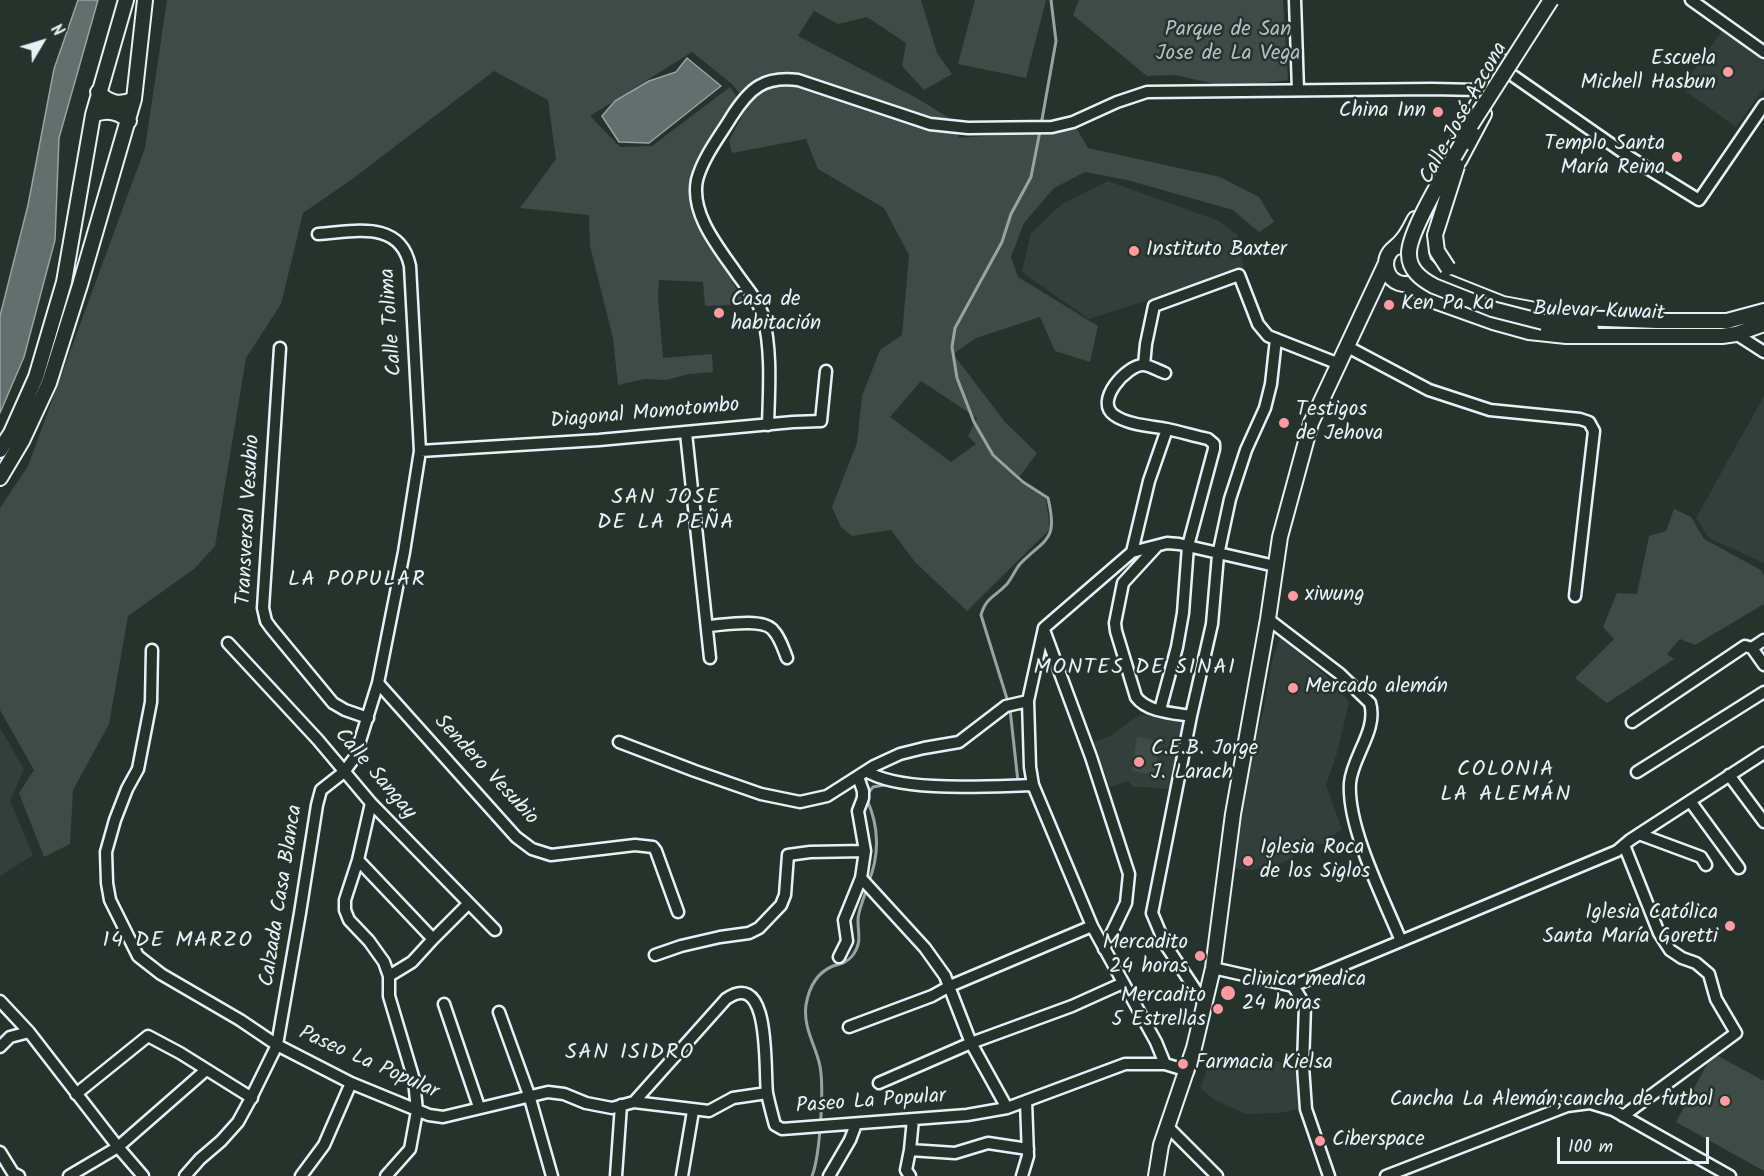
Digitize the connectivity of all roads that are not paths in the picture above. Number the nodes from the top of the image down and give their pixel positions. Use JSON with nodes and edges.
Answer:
{"nodes":[{"id":1,"x":126,"y":0,"type":"edge"},
{"id":2,"x":145,"y":0,"type":"edge"},
{"id":3,"x":1294,"y":0,"type":"edge"},
{"id":4,"x":1545,"y":0,"type":"edge"},
{"id":5,"x":1551,"y":0,"type":"edge"},
{"id":6,"x":1558,"y":0,"type":"edge"},
{"id":7,"x":1691,"y":0,"type":"edge"},
{"id":8,"x":1764,"y":52,"type":"edge"},
{"id":9,"x":1509,"y":73,"type":"junction"},
{"id":10,"x":1298,"y":90,"type":"junction"},
{"id":11,"x":98,"y":93,"type":"junction"},
{"id":12,"x":1488,"y":97,"type":"junction"},
{"id":13,"x":134,"y":99,"type":"junction"},
{"id":14,"x":1764,"y":105,"type":"edge"},
{"id":15,"x":93,"y":116,"type":"junction"},
{"id":16,"x":129,"y":121,"type":"junction"},
{"id":17,"x":1471,"y":126,"type":"junction"},
{"id":18,"x":318,"y":234,"type":"dead end"},
{"id":19,"x":1397,"y":247,"type":"junction"},
{"id":20,"x":1423,"y":258,"type":"junction"},
{"id":21,"x":1386,"y":263,"type":"junction"},
{"id":22,"x":1403,"y":284,"type":"junction"},
{"id":23,"x":1373,"y":291,"type":"junction"},
{"id":24,"x":1534,"y":310,"type":"junction"},
{"id":25,"x":1764,"y":310,"type":"edge"},
{"id":26,"x":1764,"y":324,"type":"edge"},
{"id":27,"x":1736,"y":334,"type":"junction"},
{"id":28,"x":1613,"y":335,"type":"junction"},
{"id":29,"x":1276,"y":339,"type":"junction"},
{"id":30,"x":1346,"y":346,"type":"junction"},
{"id":31,"x":280,"y":348,"type":"dead end"},
{"id":32,"x":1764,"y":352,"type":"edge"},
{"id":33,"x":1338,"y":364,"type":"junction"},
{"id":34,"x":1144,"y":365,"type":"junction"},
{"id":35,"x":826,"y":371,"type":"dead end"},
{"id":36,"x":1165,"y":373,"type":"dead end"},
{"id":37,"x":768,"y":425,"type":"junction"},
{"id":38,"x":1167,"y":429,"type":"junction"},
{"id":39,"x":686,"y":432,"type":"junction"},
{"id":40,"x":0,"y":450,"type":"edge"},
{"id":41,"x":420,"y":451,"type":"junction"},
{"id":42,"x":0,"y":478,"type":"edge"},
{"id":43,"x":1158,"y":545,"type":"junction"},
{"id":44,"x":1188,"y":546,"type":"junction"},
{"id":45,"x":1132,"y":552,"type":"junction"},
{"id":46,"x":1218,"y":555,"type":"junction"},
{"id":47,"x":1275,"y":566,"type":"junction"},
{"id":48,"x":1575,"y":596,"type":"dead end"},
{"id":49,"x":1268,"y":620,"type":"junction"},
{"id":50,"x":707,"y":626,"type":"junction"},
{"id":51,"x":1044,"y":628,"type":"junction"},
{"id":52,"x":1764,"y":640,"type":"edge"},
{"id":53,"x":228,"y":643,"type":"dead end"},
{"id":54,"x":1752,"y":648,"type":"junction"},
{"id":55,"x":152,"y":650,"type":"dead end"},
{"id":56,"x":710,"y":658,"type":"dead end"},
{"id":57,"x":787,"y":658,"type":"dead end"},
{"id":58,"x":1764,"y":665,"type":"edge"},
{"id":59,"x":378,"y":683,"type":"junction"},
{"id":60,"x":1764,"y":692,"type":"edge"},
{"id":61,"x":1026,"y":702,"type":"junction"},
{"id":62,"x":1160,"y":710,"type":"junction"},
{"id":63,"x":1191,"y":716,"type":"junction"},
{"id":64,"x":368,"y":718,"type":"junction"},
{"id":65,"x":1632,"y":722,"type":"dead end"},
{"id":66,"x":619,"y":742,"type":"dead end"},
{"id":67,"x":1764,"y":753,"type":"edge"},
{"id":68,"x":344,"y":772,"type":"junction"},
{"id":69,"x":1637,"y":772,"type":"dead end"},
{"id":70,"x":862,"y":774,"type":"junction"},
{"id":71,"x":1729,"y":775,"type":"junction"},
{"id":72,"x":1033,"y":785,"type":"junction"},
{"id":73,"x":1690,"y":801,"type":"junction"},
{"id":74,"x":371,"y":803,"type":"junction"},
{"id":75,"x":1764,"y":822,"type":"edge"},
{"id":76,"x":1639,"y":834,"type":"junction"},
{"id":77,"x":1624,"y":845,"type":"junction"},
{"id":78,"x":866,"y":851,"type":"junction"},
{"id":79,"x":358,"y":860,"type":"junction"},
{"id":80,"x":1706,"y":865,"type":"dead end"},
{"id":81,"x":1739,"y":868,"type":"dead end"},
{"id":82,"x":861,"y":878,"type":"junction"},
{"id":83,"x":468,"y":904,"type":"junction"},
{"id":84,"x":678,"y":912,"type":"dead end"},
{"id":85,"x":1092,"y":926,"type":"junction"},
{"id":86,"x":495,"y":930,"type":"dead end"},
{"id":87,"x":433,"y":939,"type":"junction"},
{"id":88,"x":1401,"y":941,"type":"junction"},
{"id":89,"x":1104,"y":949,"type":"junction"},
{"id":90,"x":656,"y":956,"type":"dead end"},
{"id":91,"x":839,"y":957,"type":"dead end"},
{"id":92,"x":1213,"y":968,"type":"junction"},
{"id":93,"x":388,"y":976,"type":"junction"},
{"id":94,"x":1123,"y":983,"type":"junction"},
{"id":95,"x":950,"y":986,"type":"junction"},
{"id":96,"x":1293,"y":986,"type":"junction"},
{"id":97,"x":0,"y":1001,"type":"edge"},
{"id":98,"x":444,"y":1004,"type":"dead end"},
{"id":99,"x":1205,"y":1004,"type":"junction"},
{"id":100,"x":499,"y":1012,"type":"dead end"},
{"id":101,"x":849,"y":1027,"type":"dead end"},
{"id":102,"x":28,"y":1032,"type":"junction"},
{"id":103,"x":971,"y":1043,"type":"junction"},
{"id":104,"x":277,"y":1045,"type":"junction"},
{"id":105,"x":0,"y":1047,"type":"edge"},
{"id":106,"x":1166,"y":1064,"type":"junction"},
{"id":107,"x":206,"y":1070,"type":"junction"},
{"id":108,"x":1188,"y":1071,"type":"junction"},
{"id":109,"x":351,"y":1083,"type":"junction"},
{"id":110,"x":879,"y":1083,"type":"dead end"},
{"id":111,"x":767,"y":1093,"type":"junction"},
{"id":112,"x":76,"y":1094,"type":"junction"},
{"id":113,"x":529,"y":1095,"type":"junction"},
{"id":114,"x":252,"y":1098,"type":"junction"},
{"id":115,"x":1026,"y":1101,"type":"junction"},
{"id":116,"x":634,"y":1102,"type":"junction"},
{"id":117,"x":621,"y":1106,"type":"junction"},
{"id":118,"x":479,"y":1107,"type":"junction"},
{"id":119,"x":1007,"y":1108,"type":"junction"},
{"id":120,"x":417,"y":1111,"type":"junction"},
{"id":121,"x":693,"y":1111,"type":"junction"},
{"id":122,"x":1623,"y":1116,"type":"junction"},
{"id":123,"x":913,"y":1119,"type":"junction"},
{"id":124,"x":856,"y":1124,"type":"junction"},
{"id":125,"x":1168,"y":1126,"type":"junction"},
{"id":126,"x":117,"y":1147,"type":"junction"},
{"id":127,"x":1028,"y":1149,"type":"junction"},
{"id":128,"x":910,"y":1150,"type":"junction"},
{"id":129,"x":0,"y":1152,"type":"edge"},
{"id":130,"x":19,"y":1176,"type":"edge"},
{"id":131,"x":69,"y":1176,"type":"edge"},
{"id":132,"x":143,"y":1176,"type":"edge"},
{"id":133,"x":185,"y":1176,"type":"edge"},
{"id":134,"x":301,"y":1176,"type":"edge"},
{"id":135,"x":387,"y":1176,"type":"edge"},
{"id":136,"x":552,"y":1176,"type":"edge"},
{"id":137,"x":616,"y":1176,"type":"edge"},
{"id":138,"x":682,"y":1176,"type":"edge"},
{"id":139,"x":828,"y":1176,"type":"edge"},
{"id":140,"x":910,"y":1176,"type":"edge"},
{"id":141,"x":1022,"y":1176,"type":"edge"},
{"id":142,"x":1156,"y":1176,"type":"edge"},
{"id":143,"x":1217,"y":1176,"type":"edge"},
{"id":144,"x":1329,"y":1176,"type":"edge"},
{"id":145,"x":1386,"y":1176,"type":"edge"},
{"id":146,"x":1730,"y":1176,"type":"edge"}],
"edges":[{"from":1,"to":11,"type":"main road"},
{"from":2,"to":13,"type":"main road"},
{"from":3,"to":10,"type":"street"},
{"from":4,"to":12,"type":"main road","name":"Calle José Azcona"},
{"from":5,"to":17,"type":"main road","bridge":true},
{"from":6,"to":9,"type":"main road","name":"Calle José Azcona"},
{"from":7,"to":8,"type":"street"},
{"from":9,"to":12,"type":"main road","name":"Calle José Azcona"},
{"from":9,"to":14,"type":"street"},
{"from":10,"to":12,"type":"street"},
{"from":10,"to":37,"type":"street"},
{"from":11,"to":13,"type":"main road"},
{"from":11,"to":15,"type":"main road"},
{"from":12,"to":19,"type":"main road","name":"Calle José Azcona"},
{"from":12,"to":20,"type":"main road","name":"Calle José Azcona"},
{"from":13,"to":16,"type":"main road"},
{"from":15,"to":16,"type":"main road"},
{"from":15,"to":40,"type":"main road"},
{"from":16,"to":42,"type":"main road"},
{"from":17,"to":24,"type":"main road","bridge":true},
{"from":17,"to":28,"type":"main road","bridge":true},
{"from":18,"to":41,"type":"street","name":"Calle Tolima"},
{"from":19,"to":20,"type":"main road"},
{"from":19,"to":21,"type":"main road"},
{"from":20,"to":22,"type":"main road"},
{"from":20,"to":24,"type":"main road","name":"Bulevar Kuwait"},
{"from":21,"to":22,"type":"main road"},
{"from":21,"to":23,"type":"main road"},
{"from":22,"to":23,"type":"main road"},
{"from":22,"to":28,"type":"main road","name":"Bulevar Kuwait"},
{"from":23,"to":30,"type":"main road"},
{"from":24,"to":25,"type":"main road","name":"Bulevar Kuwait"},
{"from":26,"to":27,"type":"main road","name":"Bulevar Kuwait"},
{"from":27,"to":28,"type":"main road","name":"Bulevar Kuwait"},
{"from":27,"to":32,"type":"street"},
{"from":29,"to":33,"type":"street"},
{"from":29,"to":34,"type":"street"},
{"from":29,"to":46,"type":"street"},
{"from":30,"to":33,"type":"main road"},
{"from":30,"to":48,"type":"street"},
{"from":31,"to":64,"type":"street","name":"Transversal Vesubio"},
{"from":33,"to":47,"type":"main road"},
{"from":34,"to":36,"type":"street"},
{"from":34,"to":38,"type":"street"},
{"from":35,"to":37,"type":"street","name":"Diagonal Momotombo"},
{"from":37,"to":39,"type":"street","name":"Diagonal Momotombo"},
{"from":38,"to":44,"type":"street"},
{"from":38,"to":45,"type":"street"},
{"from":39,"to":41,"type":"street","name":"Diagonal Momotombo"},
{"from":39,"to":50,"type":"street"},
{"from":41,"to":59,"type":"street","name":"Calzada Casa Blanca"},
{"from":43,"to":44,"type":"street"},
{"from":43,"to":45,"type":"street"},
{"from":43,"to":62,"type":"street"},
{"from":44,"to":46,"type":"street"},
{"from":44,"to":62,"type":"street"},
{"from":45,"to":51,"type":"street"},
{"from":46,"to":47,"type":"street"},
{"from":46,"to":63,"type":"street"},
{"from":47,"to":49,"type":"main road"},
{"from":49,"to":88,"type":"street"},
{"from":49,"to":92,"type":"main road"},
{"from":50,"to":56,"type":"street"},
{"from":50,"to":57,"type":"street"},
{"from":51,"to":61,"type":"street"},
{"from":51,"to":89,"type":"street"},
{"from":52,"to":54,"type":"street"},
{"from":53,"to":68,"type":"street","name":"Calle Sangay"},
{"from":54,"to":58,"type":"street"},
{"from":54,"to":65,"type":"street"},
{"from":55,"to":104,"type":"street","name":"Paseo La Popular"},
{"from":59,"to":64,"type":"street","name":"Calzada Casa Blanca"},
{"from":59,"to":84,"type":"street","name":"Sendero Vesubio"},
{"from":60,"to":69,"type":"street"},
{"from":61,"to":70,"type":"street"},
{"from":61,"to":72,"type":"street"},
{"from":62,"to":63,"type":"street"},
{"from":63,"to":99,"type":"street"},
{"from":64,"to":68,"type":"street","name":"Calzada Casa Blanca"},
{"from":66,"to":70,"type":"street"},
{"from":67,"to":71,"type":"street"},
{"from":68,"to":74,"type":"street","name":"Calle Sangay"},
{"from":68,"to":104,"type":"street","name":"Calzada Casa Blanca"},
{"from":70,"to":72,"type":"street"},
{"from":70,"to":78,"type":"street"},
{"from":71,"to":73,"type":"street"},
{"from":71,"to":75,"type":"street"},
{"from":72,"to":85,"type":"street"},
{"from":73,"to":76,"type":"street"},
{"from":73,"to":81,"type":"street"},
{"from":74,"to":79,"type":"street"},
{"from":74,"to":83,"type":"street","name":"Calle Sangay"},
{"from":76,"to":77,"type":"street"},
{"from":76,"to":80,"type":"street"},
{"from":77,"to":88,"type":"street"},
{"from":77,"to":122,"type":"street"},
{"from":78,"to":82,"type":"street"},
{"from":78,"to":90,"type":"street"},
{"from":79,"to":87,"type":"street"},
{"from":79,"to":93,"type":"street"},
{"from":82,"to":91,"type":"street"},
{"from":82,"to":95,"type":"street"},
{"from":83,"to":86,"type":"street","name":"Calle Sangay"},
{"from":83,"to":87,"type":"street"},
{"from":85,"to":89,"type":"street"},
{"from":85,"to":95,"type":"street"},
{"from":87,"to":93,"type":"street"},
{"from":88,"to":96,"type":"street"},
{"from":89,"to":94,"type":"street"},
{"from":92,"to":96,"type":"street"},
{"from":92,"to":99,"type":"main road"},
{"from":93,"to":120,"type":"street"},
{"from":94,"to":103,"type":"street"},
{"from":94,"to":106,"type":"street"},
{"from":95,"to":101,"type":"street"},
{"from":95,"to":103,"type":"street"},
{"from":96,"to":144,"type":"street"},
{"from":97,"to":102,"type":"street"},
{"from":98,"to":118,"type":"street"},
{"from":99,"to":108,"type":"main road"},
{"from":100,"to":113,"type":"street"},
{"from":102,"to":105,"type":"street"},
{"from":102,"to":112,"type":"street"},
{"from":103,"to":110,"type":"street"},
{"from":103,"to":119,"type":"street"},
{"from":104,"to":109,"type":"street","name":"Paseo La Popular"},
{"from":104,"to":114,"type":"street","name":"Calzada Casa Blanca"},
{"from":106,"to":108,"type":"street","name":"Paseo La Popular"},
{"from":106,"to":115,"type":"street","name":"Paseo La Popular"},
{"from":107,"to":112,"type":"street"},
{"from":107,"to":114,"type":"street"},
{"from":107,"to":126,"type":"street"},
{"from":108,"to":125,"type":"main road"},
{"from":109,"to":120,"type":"street","name":"Paseo La Popular"},
{"from":109,"to":134,"type":"street"},
{"from":111,"to":116,"type":"street","name":"Paseo La Popular"},
{"from":111,"to":121,"type":"street"},
{"from":111,"to":124,"type":"street","name":"Paseo La Popular"},
{"from":112,"to":126,"type":"street"},
{"from":113,"to":117,"type":"street","name":"Paseo La Popular"},
{"from":113,"to":118,"type":"street","name":"Paseo La Popular"},
{"from":113,"to":136,"type":"street"},
{"from":114,"to":133,"type":"street","name":"Calzada Casa Blanca"},
{"from":115,"to":119,"type":"street","name":"Paseo La Popular"},
{"from":115,"to":127,"type":"street"},
{"from":116,"to":117,"type":"street","name":"Paseo La Popular"},
{"from":116,"to":121,"type":"street"},
{"from":117,"to":137,"type":"street"},
{"from":118,"to":120,"type":"street","name":"Paseo La Popular"},
{"from":119,"to":123,"type":"street","name":"Paseo La Popular"},
{"from":120,"to":135,"type":"street"},
{"from":121,"to":138,"type":"street"},
{"from":122,"to":145,"type":"street"},
{"from":122,"to":146,"type":"street"},
{"from":123,"to":124,"type":"street","name":"Paseo La Popular"},
{"from":123,"to":128,"type":"street"},
{"from":124,"to":139,"type":"street"},
{"from":125,"to":142,"type":"main road"},
{"from":125,"to":143,"type":"street"},
{"from":126,"to":131,"type":"street"},
{"from":126,"to":132,"type":"street"},
{"from":127,"to":128,"type":"street"},
{"from":127,"to":141,"type":"street"},
{"from":128,"to":140,"type":"street"},
{"from":129,"to":130,"type":"street"}]}
